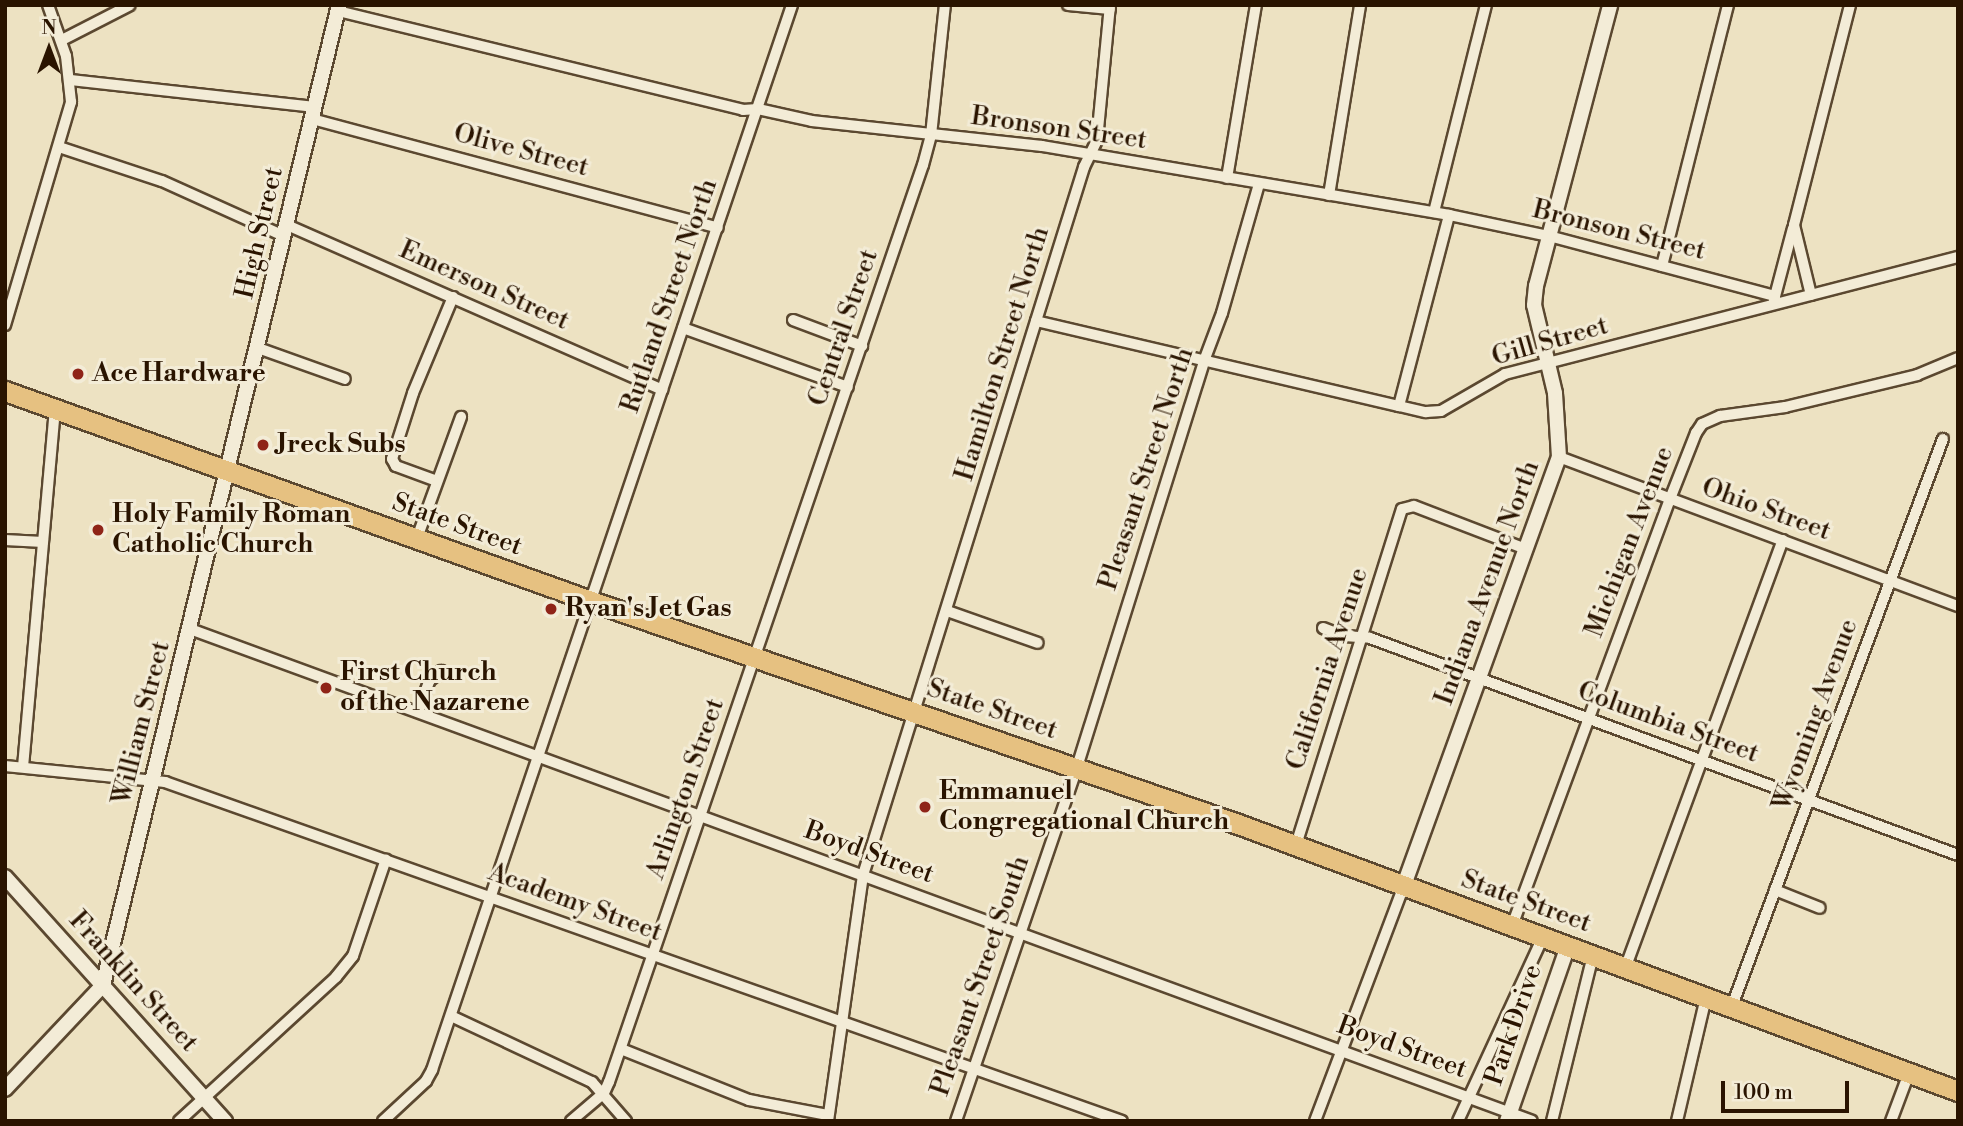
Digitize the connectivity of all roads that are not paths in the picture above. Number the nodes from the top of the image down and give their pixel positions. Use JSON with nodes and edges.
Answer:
{"nodes":[{"id":1,"x":48,"y":5,"type":"edge"},
{"id":2,"x":130,"y":5,"type":"edge"},
{"id":3,"x":792,"y":5,"type":"edge"},
{"id":4,"x":1068,"y":5,"type":"edge"},
{"id":5,"x":1256,"y":5,"type":"edge"},
{"id":6,"x":1360,"y":5,"type":"edge"},
{"id":7,"x":1486,"y":5,"type":"edge"},
{"id":8,"x":1610,"y":5,"type":"edge"},
{"id":9,"x":1728,"y":5,"type":"edge"},
{"id":10,"x":1850,"y":5,"type":"edge"},
{"id":11,"x":942,"y":6,"type":"edge"},
{"id":12,"x":1110,"y":7,"type":"edge"},
{"id":13,"x":338,"y":8,"type":"edge"},
{"id":14,"x":62,"y":40,"type":"junction"},
{"id":15,"x":71,"y":80,"type":"junction"},
{"id":16,"x":758,"y":110,"type":"junction"},
{"id":17,"x":314,"y":113,"type":"junction"},
{"id":18,"x":931,"y":135,"type":"junction"},
{"id":19,"x":59,"y":147,"type":"junction"},
{"id":20,"x":1092,"y":154,"type":"junction"},
{"id":21,"x":1227,"y":178,"type":"junction"},
{"id":22,"x":1259,"y":184,"type":"junction"},
{"id":23,"x":1329,"y":195,"type":"junction"},
{"id":24,"x":1434,"y":212,"type":"junction"},
{"id":25,"x":1449,"y":215,"type":"junction"},
{"id":26,"x":1794,"y":225,"type":"junction"},
{"id":27,"x":718,"y":228,"type":"junction"},
{"id":28,"x":285,"y":230,"type":"junction"},
{"id":29,"x":1549,"y":236,"type":"junction"},
{"id":30,"x":1958,"y":257,"type":"edge"},
{"id":31,"x":1662,"y":266,"type":"junction"},
{"id":32,"x":1811,"y":295,"type":"junction"},
{"id":33,"x":453,"y":297,"type":"junction"},
{"id":34,"x":1773,"y":301,"type":"junction"},
{"id":35,"x":793,"y":320,"type":"dead end"},
{"id":36,"x":1037,"y":321,"type":"junction"},
{"id":37,"x":5,"y":325,"type":"edge"},
{"id":38,"x":683,"y":328,"type":"junction"},
{"id":39,"x":862,"y":346,"type":"junction"},
{"id":40,"x":258,"y":348,"type":"junction"},
{"id":41,"x":1958,"y":358,"type":"edge"},
{"id":42,"x":1204,"y":361,"type":"junction"},
{"id":43,"x":1549,"y":364,"type":"junction"},
{"id":44,"x":345,"y":379,"type":"dead end"},
{"id":45,"x":848,"y":387,"type":"junction"},
{"id":46,"x":662,"y":390,"type":"junction"},
{"id":47,"x":5,"y":391,"type":"edge"},
{"id":48,"x":1399,"y":406,"type":"junction"},
{"id":49,"x":55,"y":409,"type":"junction"},
{"id":50,"x":461,"y":417,"type":"dead end"},
{"id":51,"x":1942,"y":439,"type":"dead end"},
{"id":52,"x":1559,"y":457,"type":"junction"},
{"id":53,"x":228,"y":472,"type":"junction"},
{"id":54,"x":437,"y":481,"type":"junction"},
{"id":55,"x":1670,"y":499,"type":"junction"},
{"id":56,"x":417,"y":538,"type":"junction"},
{"id":57,"x":5,"y":540,"type":"edge"},
{"id":58,"x":1783,"y":540,"type":"junction"},
{"id":59,"x":43,"y":542,"type":"junction"},
{"id":60,"x":1526,"y":549,"type":"junction"},
{"id":61,"x":1889,"y":581,"type":"junction"},
{"id":62,"x":591,"y":601,"type":"junction"},
{"id":63,"x":1958,"y":606,"type":"edge"},
{"id":64,"x":947,"y":611,"type":"junction"},
{"id":65,"x":1323,"y":628,"type":"dead end"},
{"id":66,"x":190,"y":629,"type":"junction"},
{"id":67,"x":1362,"y":637,"type":"junction"},
{"id":68,"x":1038,"y":643,"type":"dead end"},
{"id":69,"x":756,"y":658,"type":"junction"},
{"id":70,"x":441,"y":671,"type":"dead end"},
{"id":71,"x":1479,"y":677,"type":"junction"},
{"id":72,"x":418,"y":712,"type":"junction"},
{"id":73,"x":914,"y":712,"type":"junction"},
{"id":74,"x":1589,"y":718,"type":"junction"},
{"id":75,"x":540,"y":756,"type":"junction"},
{"id":76,"x":1703,"y":760,"type":"junction"},
{"id":77,"x":5,"y":766,"type":"edge"},
{"id":78,"x":23,"y":767,"type":"junction"},
{"id":79,"x":1077,"y":767,"type":"junction"},
{"id":80,"x":154,"y":779,"type":"junction"},
{"id":81,"x":1809,"y":800,"type":"junction"},
{"id":82,"x":702,"y":816,"type":"junction"},
{"id":83,"x":1296,"y":845,"type":"junction"},
{"id":84,"x":1958,"y":855,"type":"edge"},
{"id":85,"x":386,"y":859,"type":"junction"},
{"id":86,"x":863,"y":875,"type":"junction"},
{"id":87,"x":5,"y":877,"type":"edge"},
{"id":88,"x":1404,"y":885,"type":"junction"},
{"id":89,"x":1775,"y":890,"type":"junction"},
{"id":90,"x":492,"y":898,"type":"junction"},
{"id":91,"x":1820,"y":908,"type":"dead end"},
{"id":92,"x":1511,"y":926,"type":"junction"},
{"id":93,"x":1020,"y":932,"type":"junction"},
{"id":94,"x":1543,"y":937,"type":"junction"},
{"id":95,"x":1568,"y":946,"type":"junction"},
{"id":96,"x":653,"y":955,"type":"junction"},
{"id":97,"x":1593,"y":955,"type":"junction"},
{"id":98,"x":1626,"y":966,"type":"junction"},
{"id":99,"x":103,"y":985,"type":"junction"},
{"id":100,"x":1706,"y":997,"type":"junction"},
{"id":101,"x":1732,"y":1006,"type":"junction"},
{"id":102,"x":452,"y":1016,"type":"junction"},
{"id":103,"x":842,"y":1022,"type":"junction"},
{"id":104,"x":621,"y":1049,"type":"junction"},
{"id":105,"x":1342,"y":1050,"type":"junction"},
{"id":106,"x":974,"y":1069,"type":"junction"},
{"id":107,"x":1909,"y":1073,"type":"junction"},
{"id":108,"x":5,"y":1089,"type":"edge"},
{"id":109,"x":1958,"y":1091,"type":"edge"},
{"id":110,"x":604,"y":1093,"type":"junction"},
{"id":111,"x":1469,"y":1097,"type":"junction"},
{"id":112,"x":204,"y":1098,"type":"junction"},
{"id":113,"x":1509,"y":1117,"type":"edge"},
{"id":114,"x":828,"y":1118,"type":"edge"},
{"id":115,"x":179,"y":1121,"type":"edge"},
{"id":116,"x":225,"y":1121,"type":"edge"},
{"id":117,"x":383,"y":1121,"type":"edge"},
{"id":118,"x":571,"y":1121,"type":"edge"},
{"id":119,"x":626,"y":1121,"type":"edge"},
{"id":120,"x":956,"y":1121,"type":"edge"},
{"id":121,"x":1122,"y":1121,"type":"edge"},
{"id":122,"x":1315,"y":1121,"type":"edge"},
{"id":123,"x":1458,"y":1121,"type":"edge"},
{"id":124,"x":1532,"y":1121,"type":"edge"},
{"id":125,"x":1552,"y":1121,"type":"edge"},
{"id":126,"x":1677,"y":1121,"type":"edge"},
{"id":127,"x":1891,"y":1121,"type":"edge"}],
"edges":[{"from":1,"to":14,"type":"street"},
{"from":2,"to":14,"type":"street"},
{"from":3,"to":16,"type":"street","name":"Rutland Street North"},
{"from":4,"to":12,"type":"street"},
{"from":5,"to":21,"type":"street"},
{"from":6,"to":23,"type":"street"},
{"from":7,"to":24,"type":"street"},
{"from":8,"to":29,"type":"street","name":"Indiana Avenue North"},
{"from":9,"to":31,"type":"street"},
{"from":10,"to":26,"type":"street"},
{"from":11,"to":18,"type":"street","name":"Central Street"},
{"from":12,"to":20,"type":"street","name":"Hamilton Street North"},
{"from":13,"to":16,"type":"street","name":"Bronson Street"},
{"from":13,"to":17,"type":"street","name":"High Street"},
{"from":14,"to":15,"type":"street"},
{"from":15,"to":17,"type":"street","name":"Olive Street"},
{"from":15,"to":19,"type":"street"},
{"from":16,"to":18,"type":"street","name":"Bronson Street"},
{"from":16,"to":27,"type":"street","name":"Rutland Street North"},
{"from":17,"to":27,"type":"street","name":"Olive Street"},
{"from":17,"to":28,"type":"street","name":"High Street"},
{"from":18,"to":20,"type":"street","name":"Bronson Street"},
{"from":18,"to":39,"type":"street","name":"Central Street"},
{"from":19,"to":28,"type":"street","name":"Emerson Street"},
{"from":19,"to":37,"type":"street"},
{"from":20,"to":21,"type":"street","name":"Bronson Street"},
{"from":20,"to":36,"type":"street","name":"Hamilton Street North"},
{"from":21,"to":22,"type":"street","name":"Bronson Street"},
{"from":22,"to":23,"type":"street","name":"Bronson Street"},
{"from":22,"to":42,"type":"street","name":"Pleasant Street North"},
{"from":23,"to":24,"type":"street","name":"Bronson Street"},
{"from":24,"to":25,"type":"street","name":"Bronson Street"},
{"from":25,"to":29,"type":"street","name":"Bronson Street"},
{"from":25,"to":48,"type":"street"},
{"from":26,"to":32,"type":"street"},
{"from":26,"to":34,"type":"street"},
{"from":27,"to":38,"type":"street","name":"Rutland Street North"},
{"from":28,"to":33,"type":"street","name":"Emerson Street"},
{"from":28,"to":40,"type":"street","name":"High Street"},
{"from":29,"to":31,"type":"street","name":"Bronson Street"},
{"from":29,"to":43,"type":"street","name":"Indiana Avenue North"},
{"from":30,"to":32,"type":"street","name":"Gill Street"},
{"from":31,"to":34,"type":"street","name":"Bronson Street"},
{"from":32,"to":34,"type":"street","name":"Gill Street"},
{"from":33,"to":46,"type":"street","name":"Emerson Street"},
{"from":33,"to":54,"type":"street"},
{"from":34,"to":43,"type":"street","name":"Gill Street"},
{"from":35,"to":39,"type":"street"},
{"from":36,"to":42,"type":"street","name":"Gill Street"},
{"from":36,"to":64,"type":"street","name":"Hamilton Street North"},
{"from":38,"to":45,"type":"street"},
{"from":38,"to":46,"type":"street","name":"Rutland Street North"},
{"from":39,"to":45,"type":"street","name":"Central Street"},
{"from":40,"to":44,"type":"street"},
{"from":40,"to":53,"type":"street","name":"High Street"},
{"from":41,"to":55,"type":"street","name":"Michigan Avenue"},
{"from":42,"to":48,"type":"street","name":"Gill Street"},
{"from":42,"to":79,"type":"street","name":"Pleasant Street North"},
{"from":43,"to":48,"type":"street","name":"Gill Street"},
{"from":43,"to":52,"type":"street","name":"Indiana Avenue North"},
{"from":45,"to":69,"type":"street","name":"Central Street"},
{"from":46,"to":62,"type":"street","name":"Rutland Street North"},
{"from":47,"to":49,"type":"highway","name":"State Street"},
{"from":49,"to":53,"type":"highway","name":"State Street"},
{"from":49,"to":59,"type":"street"},
{"from":50,"to":54,"type":"street"},
{"from":51,"to":61,"type":"street","name":"Wyoming Avenue"},
{"from":52,"to":55,"type":"street","name":"Ohio Street"},
{"from":52,"to":60,"type":"street","name":"Indiana Avenue North"},
{"from":53,"to":56,"type":"highway","name":"State Street"},
{"from":53,"to":66,"type":"street","name":"William Street"},
{"from":54,"to":56,"type":"street"},
{"from":55,"to":58,"type":"street","name":"Ohio Street"},
{"from":55,"to":74,"type":"street","name":"Michigan Avenue"},
{"from":56,"to":62,"type":"highway","name":"State Street"},
{"from":57,"to":59,"type":"street"},
{"from":58,"to":61,"type":"street","name":"Ohio Street"},
{"from":58,"to":76,"type":"street"},
{"from":59,"to":78,"type":"street"},
{"from":60,"to":67,"type":"street","name":"California Avenue"},
{"from":60,"to":71,"type":"street","name":"Indiana Avenue North"},
{"from":61,"to":63,"type":"street","name":"Ohio Street"},
{"from":61,"to":81,"type":"street","name":"Wyoming Avenue"},
{"from":62,"to":69,"type":"highway","name":"State Street"},
{"from":62,"to":75,"type":"street","name":"Rutland Street North"},
{"from":64,"to":68,"type":"street"},
{"from":64,"to":73,"type":"street","name":"Hamilton Street North"},
{"from":65,"to":67,"type":"street","name":"Columbia Street"},
{"from":66,"to":72,"type":"street","name":"Boyd Street"},
{"from":66,"to":80,"type":"street","name":"William Street"},
{"from":67,"to":71,"type":"street","name":"Columbia Street"},
{"from":67,"to":83,"type":"street","name":"California Avenue"},
{"from":69,"to":73,"type":"highway","name":"State Street"},
{"from":69,"to":82,"type":"street","name":"Arlington Street"},
{"from":70,"to":72,"type":"street"},
{"from":71,"to":74,"type":"street","name":"Columbia Street"},
{"from":71,"to":88,"type":"street","name":"Indiana Avenue North"},
{"from":72,"to":75,"type":"street","name":"Boyd Street"},
{"from":73,"to":79,"type":"highway","name":"State Street"},
{"from":73,"to":86,"type":"street","name":"Hamilton Street North"},
{"from":74,"to":76,"type":"street","name":"Columbia Street"},
{"from":74,"to":92,"type":"street","name":"Michigan Avenue"},
{"from":75,"to":82,"type":"street","name":"Boyd Street"},
{"from":75,"to":90,"type":"street","name":"Rutland Street North"},
{"from":76,"to":81,"type":"street","name":"Columbia Street"},
{"from":76,"to":98,"type":"street"},
{"from":77,"to":78,"type":"street","name":"Academy Street"},
{"from":78,"to":80,"type":"street","name":"Academy Street"},
{"from":79,"to":83,"type":"highway","name":"State Street"},
{"from":79,"to":93,"type":"street","name":"Pleasant Street South"},
{"from":80,"to":85,"type":"street","name":"Academy Street"},
{"from":80,"to":99,"type":"street","name":"William Street"},
{"from":81,"to":84,"type":"street","name":"Columbia Street"},
{"from":81,"to":89,"type":"street","name":"Wyoming Avenue"},
{"from":82,"to":86,"type":"street","name":"Boyd Street"},
{"from":82,"to":96,"type":"street","name":"Arlington Street"},
{"from":83,"to":88,"type":"highway","name":"State Street"},
{"from":85,"to":90,"type":"street","name":"Academy Street"},
{"from":85,"to":112,"type":"street"},
{"from":86,"to":93,"type":"street","name":"Boyd Street"},
{"from":86,"to":103,"type":"street","name":"Hamilton Street North"},
{"from":87,"to":99,"type":"street","name":"Franklin Street"},
{"from":88,"to":92,"type":"highway","name":"State Street"},
{"from":88,"to":105,"type":"street"},
{"from":89,"to":91,"type":"street"},
{"from":89,"to":101,"type":"street","name":"Wyoming Avenue"},
{"from":90,"to":96,"type":"street","name":"Academy Street"},
{"from":90,"to":102,"type":"street","name":"Rutland Street North"},
{"from":92,"to":94,"type":"highway","name":"State Street"},
{"from":93,"to":105,"type":"street","name":"Boyd Street"},
{"from":93,"to":106,"type":"street","name":"Pleasant Street South"},
{"from":94,"to":95,"type":"highway","name":"State Street"},
{"from":94,"to":111,"type":"street"},
{"from":95,"to":97,"type":"highway","name":"State Street"},
{"from":95,"to":113,"type":"street","name":"Park Drive"},
{"from":96,"to":103,"type":"street","name":"Academy Street"},
{"from":96,"to":104,"type":"street","name":"Arlington Street"},
{"from":97,"to":98,"type":"highway","name":"State Street"},
{"from":97,"to":125,"type":"street"},
{"from":98,"to":100,"type":"highway","name":"State Street"},
{"from":99,"to":108,"type":"street"},
{"from":99,"to":112,"type":"street","name":"Franklin Street"},
{"from":100,"to":101,"type":"highway","name":"State Street"},
{"from":100,"to":126,"type":"street"},
{"from":101,"to":107,"type":"highway","name":"State Street"},
{"from":102,"to":110,"type":"street"},
{"from":102,"to":117,"type":"street","name":"Rutland Street North"},
{"from":103,"to":106,"type":"street","name":"Academy Street"},
{"from":103,"to":114,"type":"street","name":"Hamilton Street North"},
{"from":104,"to":110,"type":"street","name":"Arlington Street"},
{"from":104,"to":114,"type":"street"},
{"from":105,"to":111,"type":"street","name":"Boyd Street"},
{"from":105,"to":122,"type":"street"},
{"from":106,"to":120,"type":"street","name":"Pleasant Street South"},
{"from":106,"to":121,"type":"street","name":"Academy Street"},
{"from":107,"to":109,"type":"highway","name":"State Street"},
{"from":107,"to":127,"type":"street"},
{"from":110,"to":118,"type":"street","name":"Arlington Street"},
{"from":110,"to":119,"type":"street"},
{"from":111,"to":113,"type":"street","name":"Boyd Street"},
{"from":111,"to":123,"type":"street"},
{"from":112,"to":115,"type":"street"},
{"from":112,"to":116,"type":"street","name":"Franklin Street"},
{"from":113,"to":124,"type":"street","name":"Boyd Street"}]}
